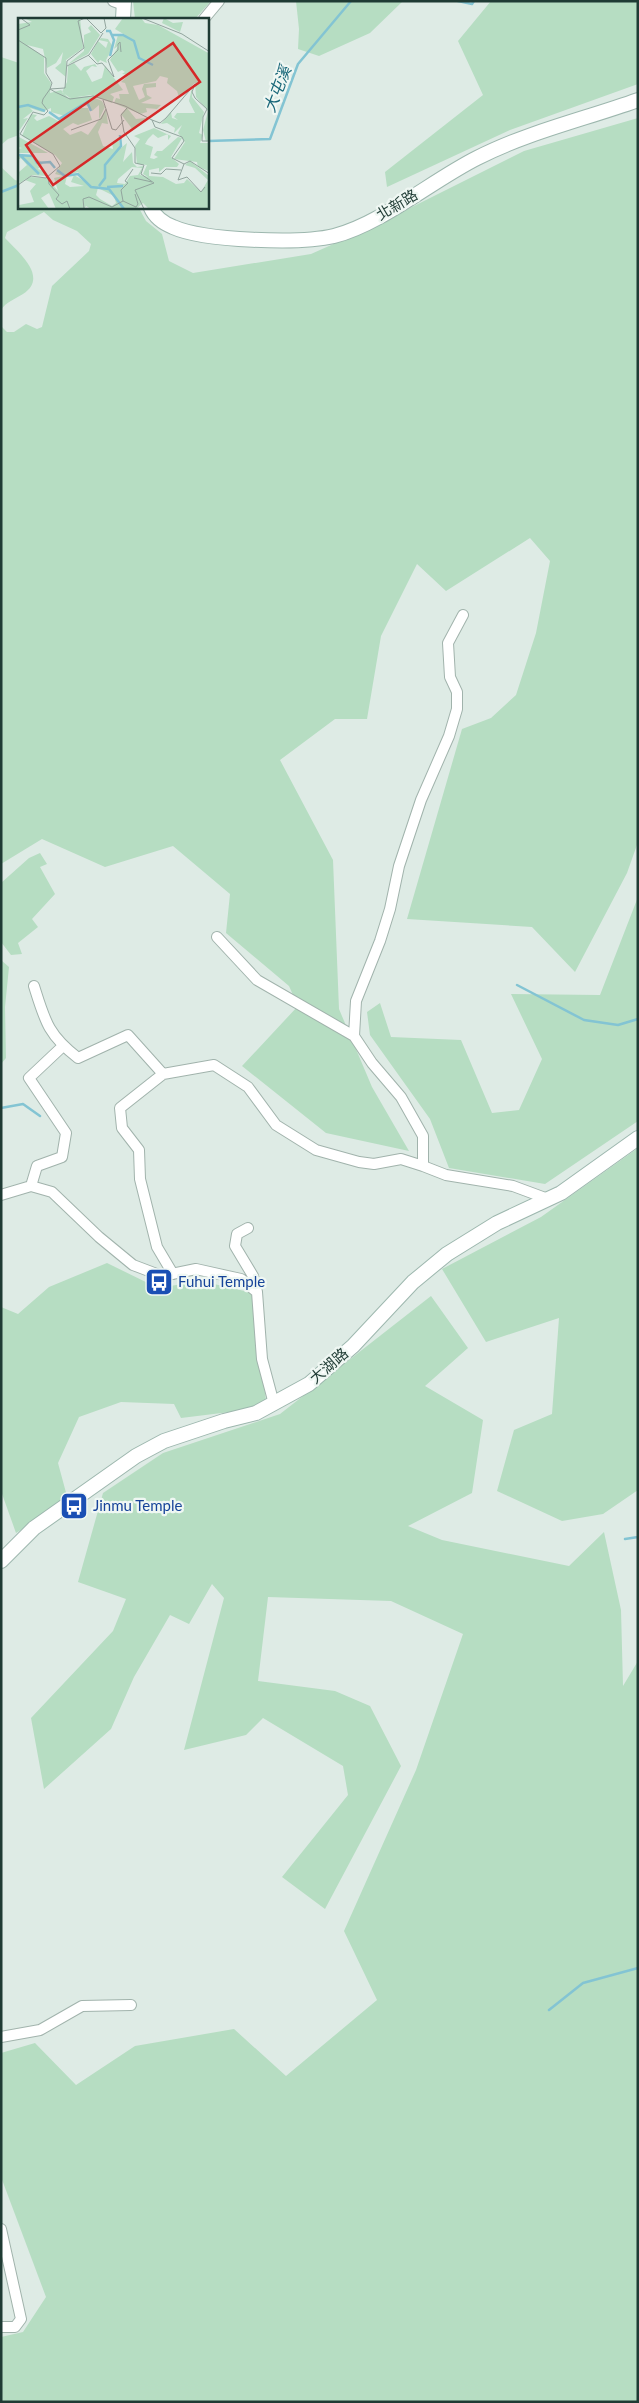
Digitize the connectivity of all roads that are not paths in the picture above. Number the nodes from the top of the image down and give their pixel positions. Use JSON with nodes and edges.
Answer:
{"nodes":[{"id":1,"x":219,"y":1,"type":"edge"},
{"id":2,"x":205,"y":18,"type":"edge"},
{"id":3,"x":638,"y":100,"type":"edge"},
{"id":4,"x":152,"y":209,"type":"edge"},
{"id":5,"x":463,"y":615,"type":"dead end"},
{"id":6,"x":217,"y":937,"type":"dead end"},
{"id":7,"x":34,"y":986,"type":"dead end"},
{"id":8,"x":354,"y":1036,"type":"junction"},
{"id":9,"x":62,"y":1046,"type":"junction"},
{"id":10,"x":163,"y":1074,"type":"junction"},
{"id":11,"x":638,"y":1138,"type":"edge"},
{"id":12,"x":423,"y":1166,"type":"junction"},
{"id":13,"x":31,"y":1186,"type":"junction"},
{"id":14,"x":1,"y":1195,"type":"edge"},
{"id":15,"x":548,"y":1198,"type":"junction"},
{"id":16,"x":248,"y":1228,"type":"dead end"},
{"id":17,"x":173,"y":1274,"type":"junction"},
{"id":18,"x":257,"y":1292,"type":"junction"},
{"id":19,"x":274,"y":1404,"type":"junction"},
{"id":20,"x":1,"y":1561,"type":"edge"},
{"id":21,"x":131,"y":2005,"type":"dead end"},
{"id":22,"x":1,"y":2036,"type":"edge"},
{"id":23,"x":1,"y":2229,"type":"edge"},
{"id":24,"x":1,"y":2327,"type":"edge"}],
"edges":[{"from":1,"to":2,"type":"street"},
{"from":3,"to":4,"type":"street","name":"北新路"},
{"from":5,"to":8,"type":"street"},
{"from":6,"to":8,"type":"street"},
{"from":7,"to":9,"type":"street"},
{"from":8,"to":12,"type":"street"},
{"from":9,"to":10,"type":"street"},
{"from":9,"to":13,"type":"street"},
{"from":10,"to":12,"type":"street"},
{"from":10,"to":17,"type":"street"},
{"from":11,"to":15,"type":"street","name":"大湖路"},
{"from":12,"to":15,"type":"street"},
{"from":13,"to":14,"type":"street"},
{"from":13,"to":17,"type":"street"},
{"from":15,"to":19,"type":"street","name":"大湖路"},
{"from":16,"to":18,"type":"street"},
{"from":17,"to":18,"type":"street"},
{"from":18,"to":19,"type":"street"},
{"from":19,"to":20,"type":"street","name":"大湖路"},
{"from":21,"to":22,"type":"street"},
{"from":23,"to":24,"type":"street"}]}
